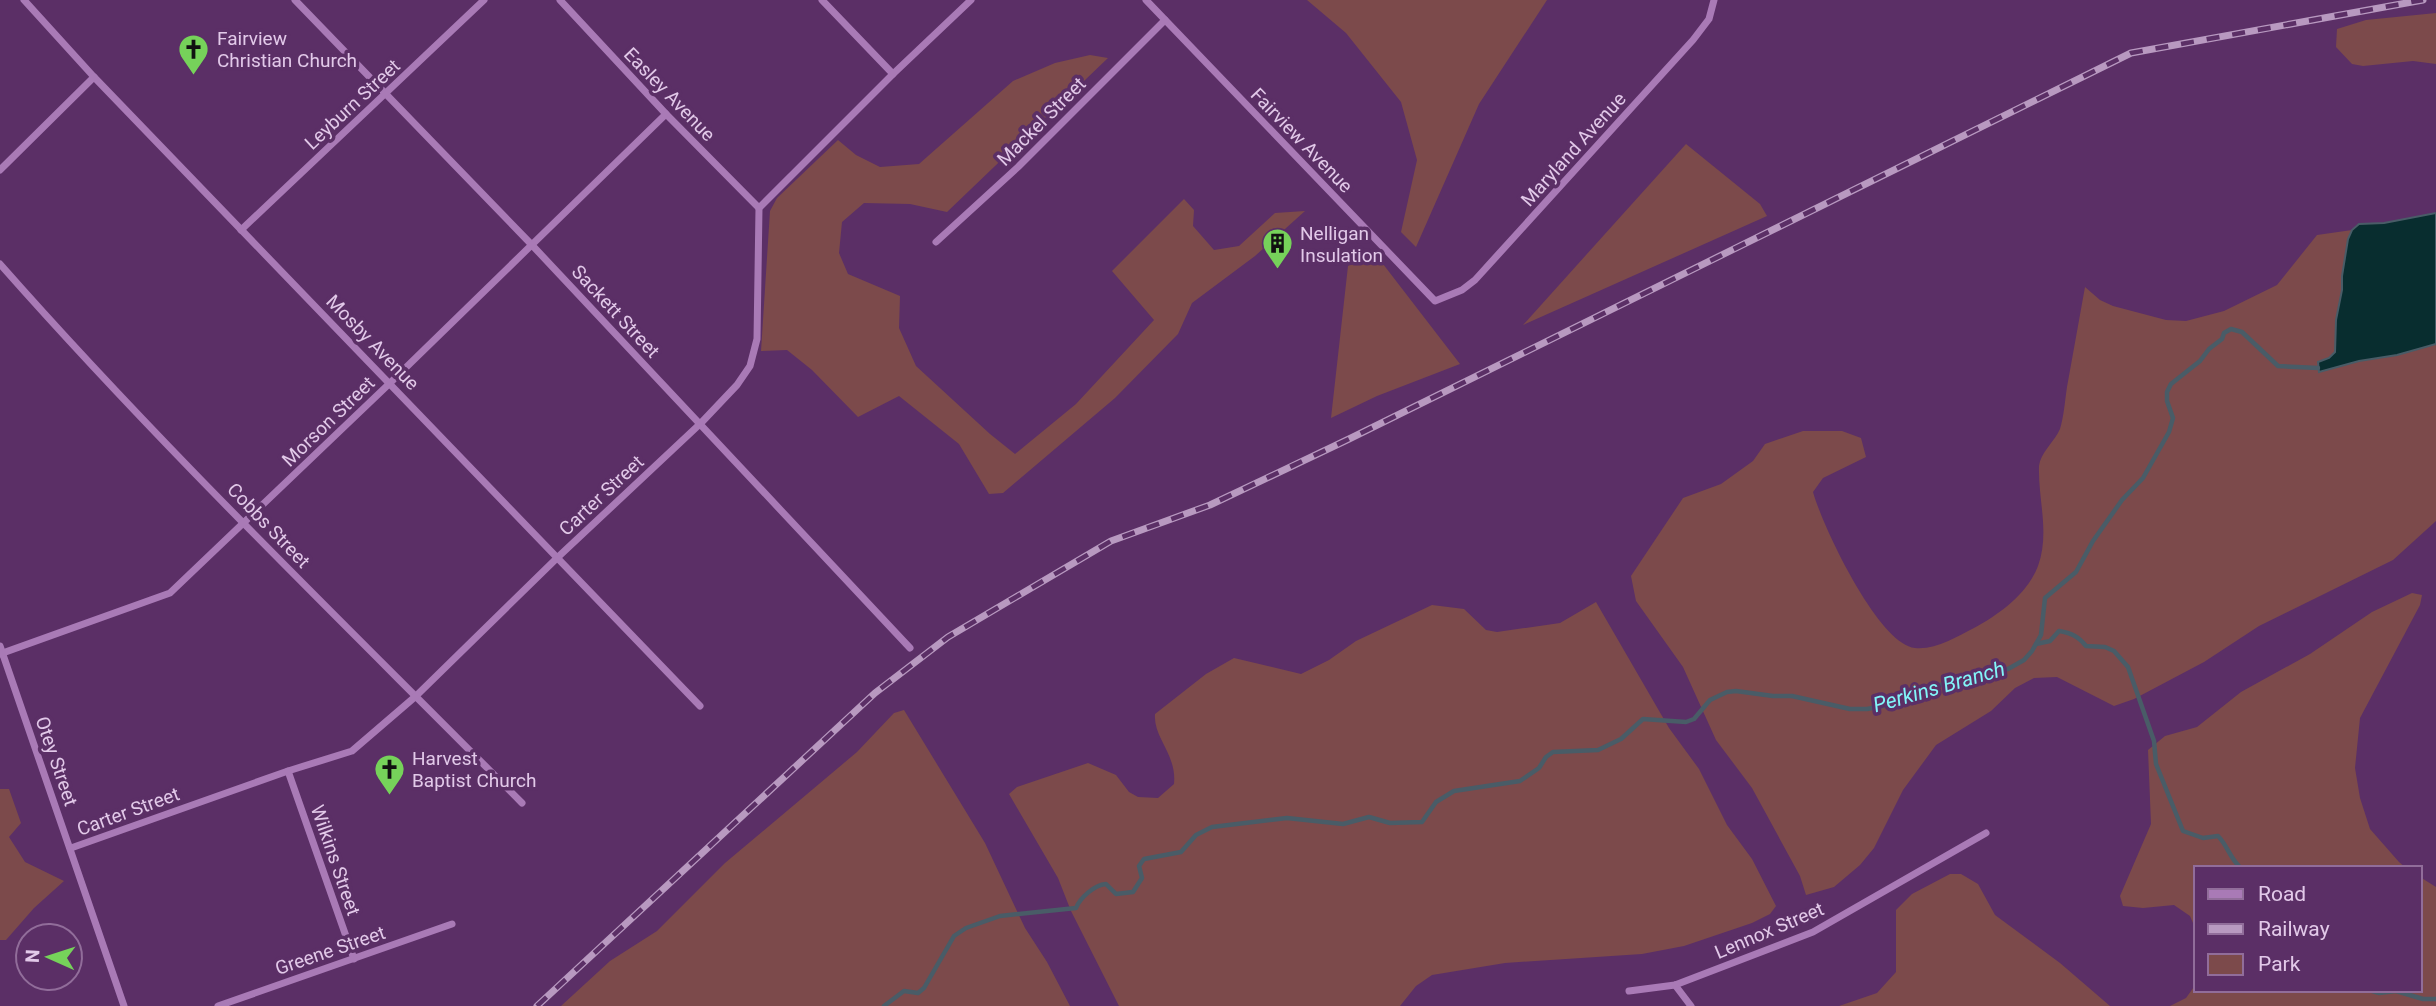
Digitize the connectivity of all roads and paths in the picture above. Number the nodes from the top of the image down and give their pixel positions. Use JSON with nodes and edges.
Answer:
{"nodes":[{"id":1,"x":24,"y":0,"type":"edge"},
{"id":2,"x":295,"y":0,"type":"edge"},
{"id":3,"x":484,"y":0,"type":"edge"},
{"id":4,"x":560,"y":0,"type":"edge"},
{"id":5,"x":822,"y":0,"type":"edge"},
{"id":6,"x":971,"y":0,"type":"edge"},
{"id":7,"x":1146,"y":0,"type":"edge"},
{"id":8,"x":1714,"y":0,"type":"edge"},
{"id":9,"x":1165,"y":20,"type":"junction"},
{"id":10,"x":893,"y":74,"type":"junction"},
{"id":11,"x":94,"y":78,"type":"junction"},
{"id":12,"x":385,"y":94,"type":"junction"},
{"id":13,"x":666,"y":114,"type":"junction"},
{"id":14,"x":0,"y":170,"type":"edge"},
{"id":15,"x":759,"y":208,"type":"junction"},
{"id":16,"x":242,"y":230,"type":"junction"},
{"id":17,"x":936,"y":242,"type":"dead end"},
{"id":18,"x":531,"y":244,"type":"junction"},
{"id":19,"x":0,"y":264,"type":"edge"},
{"id":20,"x":1435,"y":302,"type":"joint"},
{"id":21,"x":390,"y":383,"type":"junction"},
{"id":22,"x":701,"y":423,"type":"junction"},
{"id":23,"x":245,"y":523,"type":"junction"},
{"id":24,"x":556,"y":558,"type":"junction"},
{"id":25,"x":910,"y":648,"type":"dead end"},
{"id":26,"x":1,"y":651,"type":"edge"},
{"id":27,"x":416,"y":696,"type":"junction"},
{"id":28,"x":700,"y":706,"type":"dead end"},
{"id":29,"x":288,"y":771,"type":"junction"},
{"id":30,"x":522,"y":803,"type":"dead end"},
{"id":31,"x":1986,"y":833,"type":"dead end"},
{"id":32,"x":71,"y":848,"type":"junction"},
{"id":33,"x":452,"y":924,"type":"dead end"},
{"id":34,"x":354,"y":959,"type":"junction"},
{"id":35,"x":1675,"y":985,"type":"junction"},
{"id":36,"x":1629,"y":991,"type":"dead end"},
{"id":37,"x":124,"y":1006,"type":"edge"},
{"id":38,"x":218,"y":1006,"type":"edge"},
{"id":39,"x":1690,"y":1006,"type":"edge"}],
"edges":[{"from":1,"to":11,"type":"street","name":"Mosby Avenue"},
{"from":2,"to":12,"type":"street","name":"Sackett Street"},
{"from":3,"to":12,"type":"street","name":"Leyburn Street"},
{"from":4,"to":13,"type":"street","name":"Easley Avenue"},
{"from":5,"to":10,"type":"street"},
{"from":6,"to":10,"type":"street"},
{"from":7,"to":9,"type":"street","name":"Fairview Avenue"},
{"from":8,"to":20,"type":"street","name":"Maryland Avenue"},
{"from":9,"to":17,"type":"street","name":"Mackel Street"},
{"from":9,"to":20,"type":"street","name":"Fairview Avenue"},
{"from":10,"to":15,"type":"street"},
{"from":11,"to":14,"type":"street"},
{"from":11,"to":16,"type":"street","name":"Mosby Avenue"},
{"from":12,"to":16,"type":"street","name":"Leyburn Street"},
{"from":12,"to":18,"type":"street","name":"Sackett Street"},
{"from":13,"to":15,"type":"street","name":"Easley Avenue"},
{"from":13,"to":18,"type":"street","name":"Morson Street"},
{"from":15,"to":22,"type":"street","name":"Carter Street"},
{"from":16,"to":21,"type":"street","name":"Mosby Avenue"},
{"from":18,"to":21,"type":"street","name":"Morson Street"},
{"from":18,"to":22,"type":"street","name":"Sackett Street"},
{"from":19,"to":23,"type":"street","name":"Cobbs Street"},
{"from":21,"to":23,"type":"street","name":"Morson Street"},
{"from":21,"to":24,"type":"street","name":"Mosby Avenue"},
{"from":22,"to":24,"type":"street","name":"Carter Street"},
{"from":22,"to":25,"type":"street","name":"Sackett Street"},
{"from":23,"to":26,"type":"street","name":"Morson Street"},
{"from":23,"to":27,"type":"street","name":"Cobbs Street"},
{"from":24,"to":27,"type":"street","name":"Carter Street"},
{"from":24,"to":28,"type":"street","name":"Mosby Avenue"},
{"from":26,"to":32,"type":"street","name":"Otey Street"},
{"from":27,"to":29,"type":"street","name":"Carter Street"},
{"from":27,"to":30,"type":"street","name":"Cobbs Street"},
{"from":29,"to":32,"type":"street","name":"Carter Street"},
{"from":29,"to":34,"type":"street","name":"Wilkins Street"},
{"from":31,"to":35,"type":"street","name":"Lennox Street"},
{"from":32,"to":37,"type":"street","name":"Otey Street"},
{"from":33,"to":34,"type":"street","name":"Greene Street"},
{"from":34,"to":38,"type":"street","name":"Greene Street"},
{"from":35,"to":36,"type":"street","name":"Lennox Street"},
{"from":35,"to":39,"type":"street"}]}
